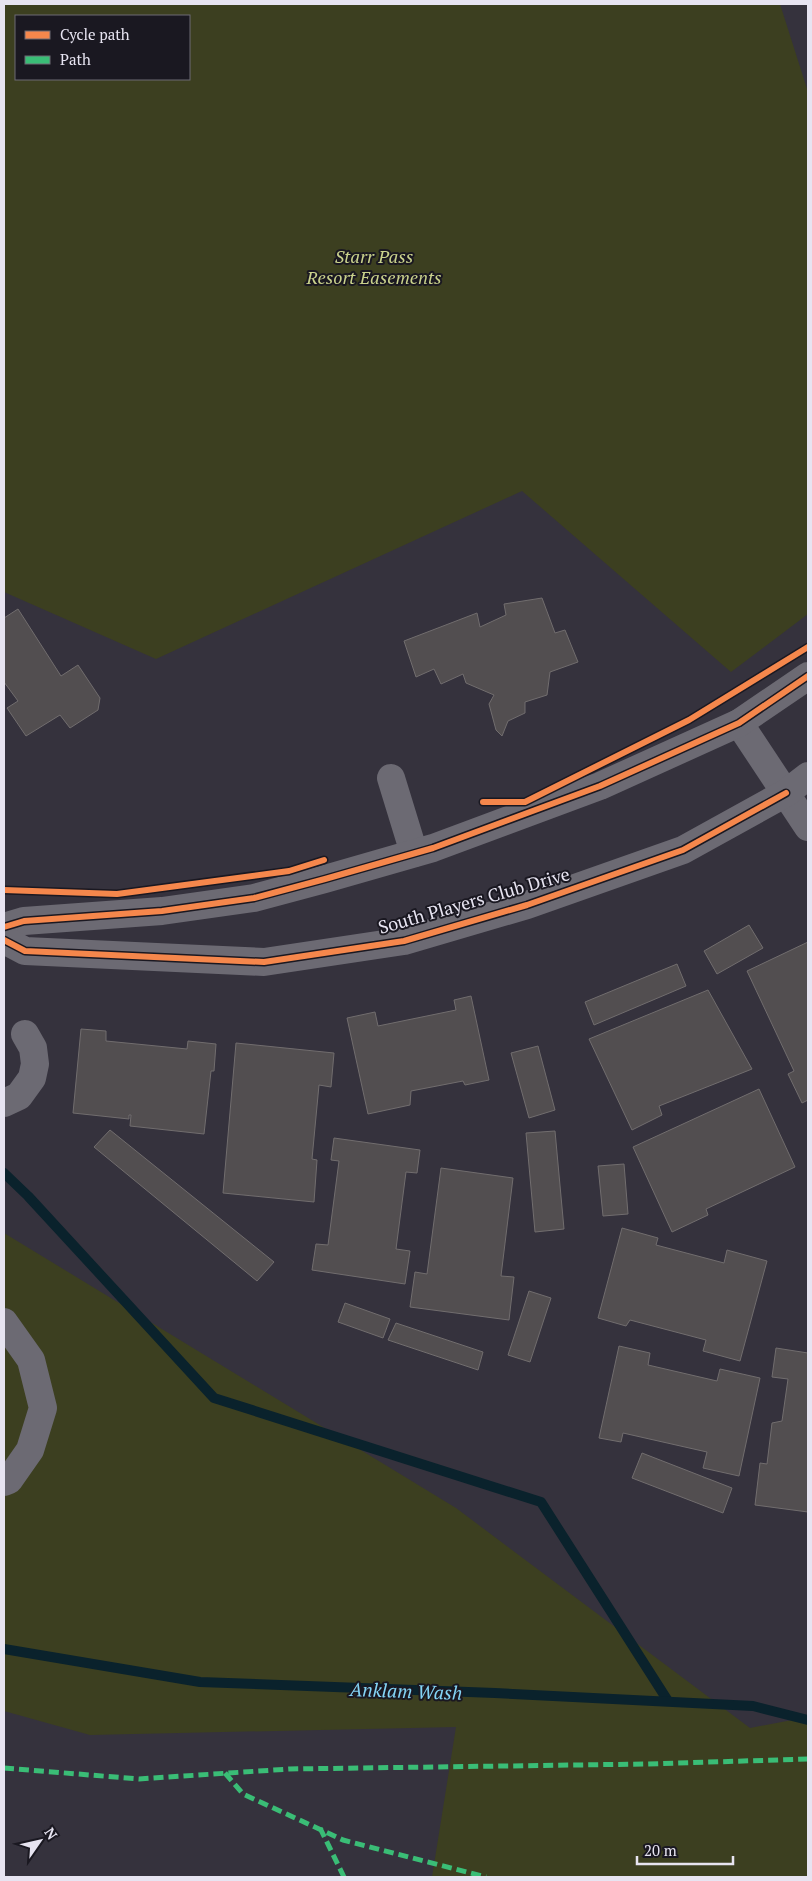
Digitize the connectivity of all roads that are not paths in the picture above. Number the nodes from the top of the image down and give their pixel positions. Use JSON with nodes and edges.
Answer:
{"nodes":[{"id":1,"x":808,"y":676,"type":"edge"},
{"id":2,"x":739,"y":723,"type":"junction"},
{"id":3,"x":808,"y":776,"type":"edge"},
{"id":4,"x":391,"y":778,"type":"dead end"},
{"id":5,"x":786,"y":793,"type":"junction"},
{"id":6,"x":808,"y":827,"type":"edge"},
{"id":7,"x":414,"y":853,"type":"junction"},
{"id":8,"x":4,"y":927,"type":"edge"},
{"id":9,"x":4,"y":940,"type":"edge"},
{"id":10,"x":25,"y":1034,"type":"dead end"},
{"id":11,"x":4,"y":1103,"type":"edge"},
{"id":12,"x":4,"y":1322,"type":"edge"},
{"id":13,"x":4,"y":1482,"type":"edge"}],
"edges":[{"from":1,"to":2,"type":"street"},
{"from":2,"to":5,"type":"street"},
{"from":2,"to":7,"type":"street"},
{"from":3,"to":5,"type":"street","name":"South Players Club Drive"},
{"from":4,"to":7,"type":"street"},
{"from":5,"to":6,"type":"street"},
{"from":5,"to":9,"type":"street","name":"South Players Club Drive"},
{"from":7,"to":8,"type":"street"},
{"from":10,"to":11,"type":"street"},
{"from":12,"to":13,"type":"street"}]}
